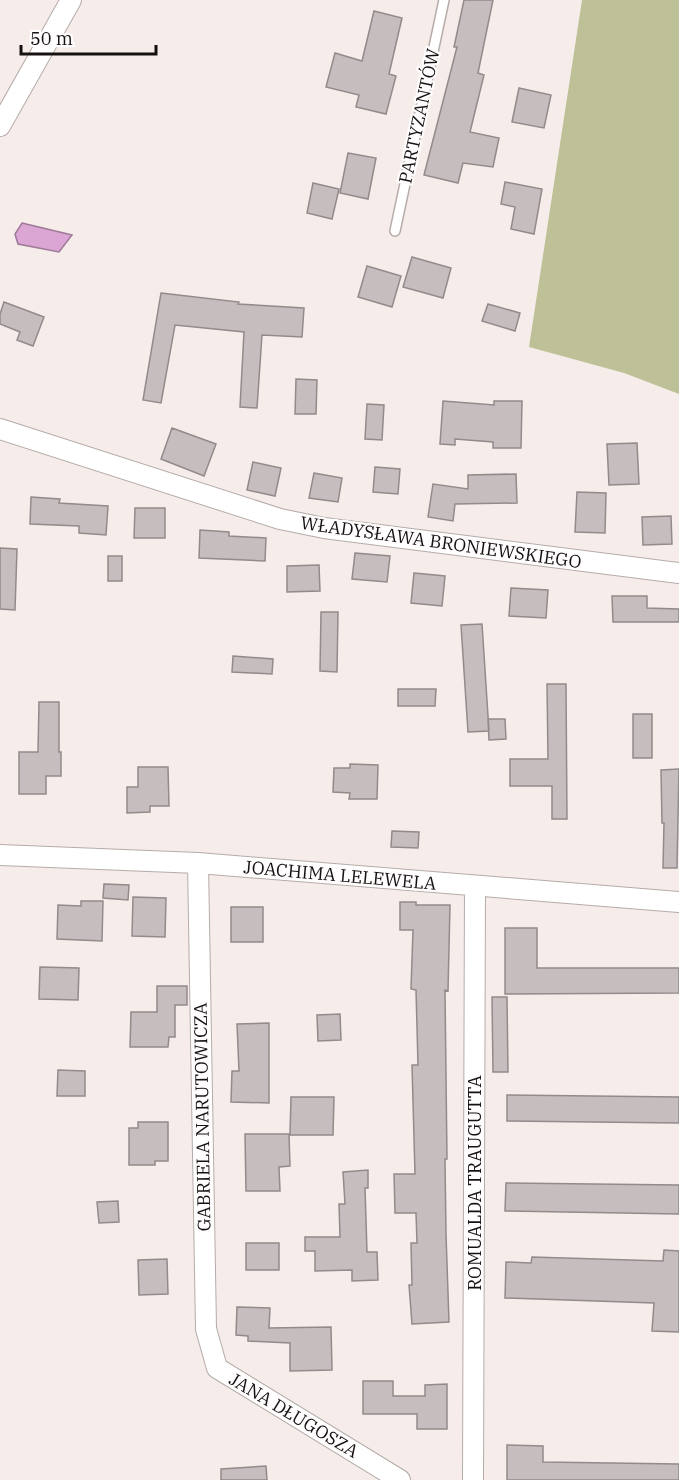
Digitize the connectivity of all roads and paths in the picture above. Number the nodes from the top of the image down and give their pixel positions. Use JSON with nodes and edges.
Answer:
{"nodes":[{"id":1,"x":71,"y":0,"type":"edge"},
{"id":2,"x":444,"y":0,"type":"edge"},
{"id":3,"x":0,"y":126,"type":"edge"},
{"id":4,"x":395,"y":231,"type":"dead end"},
{"id":5,"x":0,"y":429,"type":"edge"},
{"id":6,"x":679,"y":573,"type":"edge"},
{"id":7,"x":0,"y":855,"type":"edge"},
{"id":8,"x":198,"y":863,"type":"junction"},
{"id":9,"x":475,"y":886,"type":"junction"},
{"id":10,"x":679,"y":902,"type":"edge"},
{"id":11,"x":218,"y":1368,"type":"joint"},
{"id":12,"x":400,"y":1480,"type":"edge"},
{"id":13,"x":473,"y":1480,"type":"edge"}],
"edges":[{"from":1,"to":3,"type":"street"},
{"from":2,"to":4,"type":"lane","name":"PARTYZANTÓW"},
{"from":5,"to":6,"type":"street","name":"WŁADYSŁAWA BRONIEWSKIEGO"},
{"from":7,"to":8,"type":"street","name":"JOACHIMA LELEWELA"},
{"from":8,"to":9,"type":"street","name":"JOACHIMA LELEWELA"},
{"from":8,"to":11,"type":"street","name":"GABRIELA NARUTOWICZA"},
{"from":9,"to":10,"type":"street","name":"JOACHIMA LELEWELA"},
{"from":9,"to":13,"type":"street","name":"ROMUALDA TRAUGUTTA"},
{"from":11,"to":12,"type":"street","name":"JANA DŁUGOSZA"}]}
